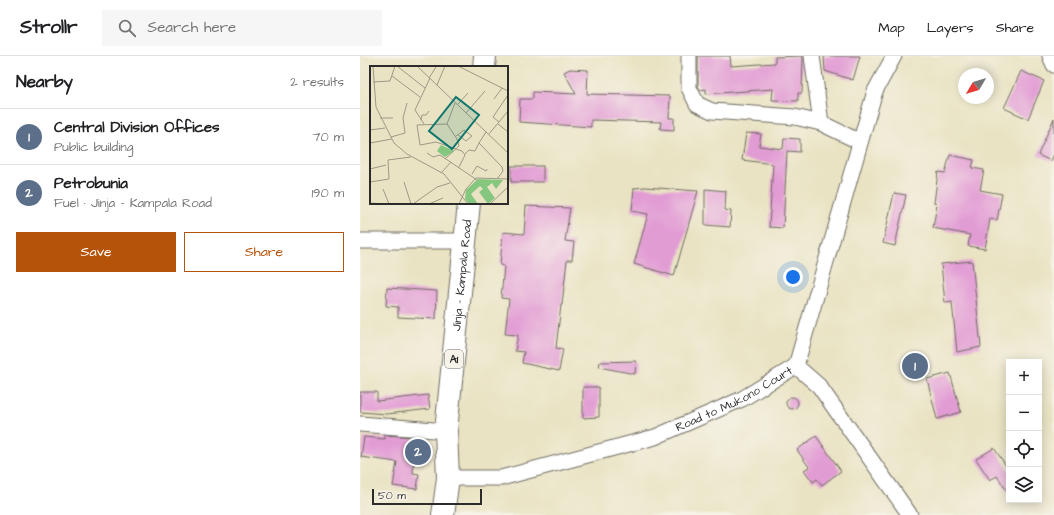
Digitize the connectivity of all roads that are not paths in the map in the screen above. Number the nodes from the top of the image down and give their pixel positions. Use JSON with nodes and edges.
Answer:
{"nodes":[{"id":1,"x":485,"y":56,"type":"edge"},
{"id":2,"x":689,"y":56,"type":"edge"},
{"id":3,"x":812,"y":56,"type":"edge"},
{"id":4,"x":894,"y":56,"type":"edge"},
{"id":5,"x":1050,"y":56,"type":"edge"},
{"id":6,"x":1054,"y":65,"type":"edge"},
{"id":7,"x":484,"y":66,"type":"edge"},
{"id":8,"x":821,"y":124,"type":"junction"},
{"id":9,"x":860,"y":142,"type":"junction"},
{"id":10,"x":469,"y":204,"type":"edge"},
{"id":11,"x":360,"y":241,"type":"edge"},
{"id":12,"x":465,"y":241,"type":"junction"},
{"id":13,"x":796,"y":366,"type":"junction"},
{"id":14,"x":360,"y":424,"type":"edge"},
{"id":15,"x":446,"y":431,"type":"junction"},
{"id":16,"x":448,"y":478,"type":"junction"},
{"id":17,"x":443,"y":515,"type":"edge"},
{"id":18,"x":910,"y":515,"type":"edge"}],
"edges":[{"from":1,"to":7,"type":"highway"},
{"from":2,"to":8,"type":"street"},
{"from":3,"to":8,"type":"street"},
{"from":4,"to":9,"type":"street","name":"Road to Mukono Court"},
{"from":5,"to":6,"type":"street"},
{"from":8,"to":9,"type":"street"},
{"from":9,"to":13,"type":"street","name":"Road to Mukono Court"},
{"from":10,"to":12,"type":"highway","name":"Jinja - Kampala Road","number":"A1"},
{"from":11,"to":12,"type":"street"},
{"from":12,"to":15,"type":"highway","name":"Jinja - Kampala Road","number":"A1"},
{"from":13,"to":16,"type":"street","name":"Road to Mukono Court"},
{"from":13,"to":18,"type":"street"},
{"from":14,"to":15,"type":"street"},
{"from":15,"to":16,"type":"highway","name":"Jinja - Kampala Road","number":"A1"},
{"from":16,"to":17,"type":"highway","name":"Jinja - Kampala Road","number":"A1"}]}
